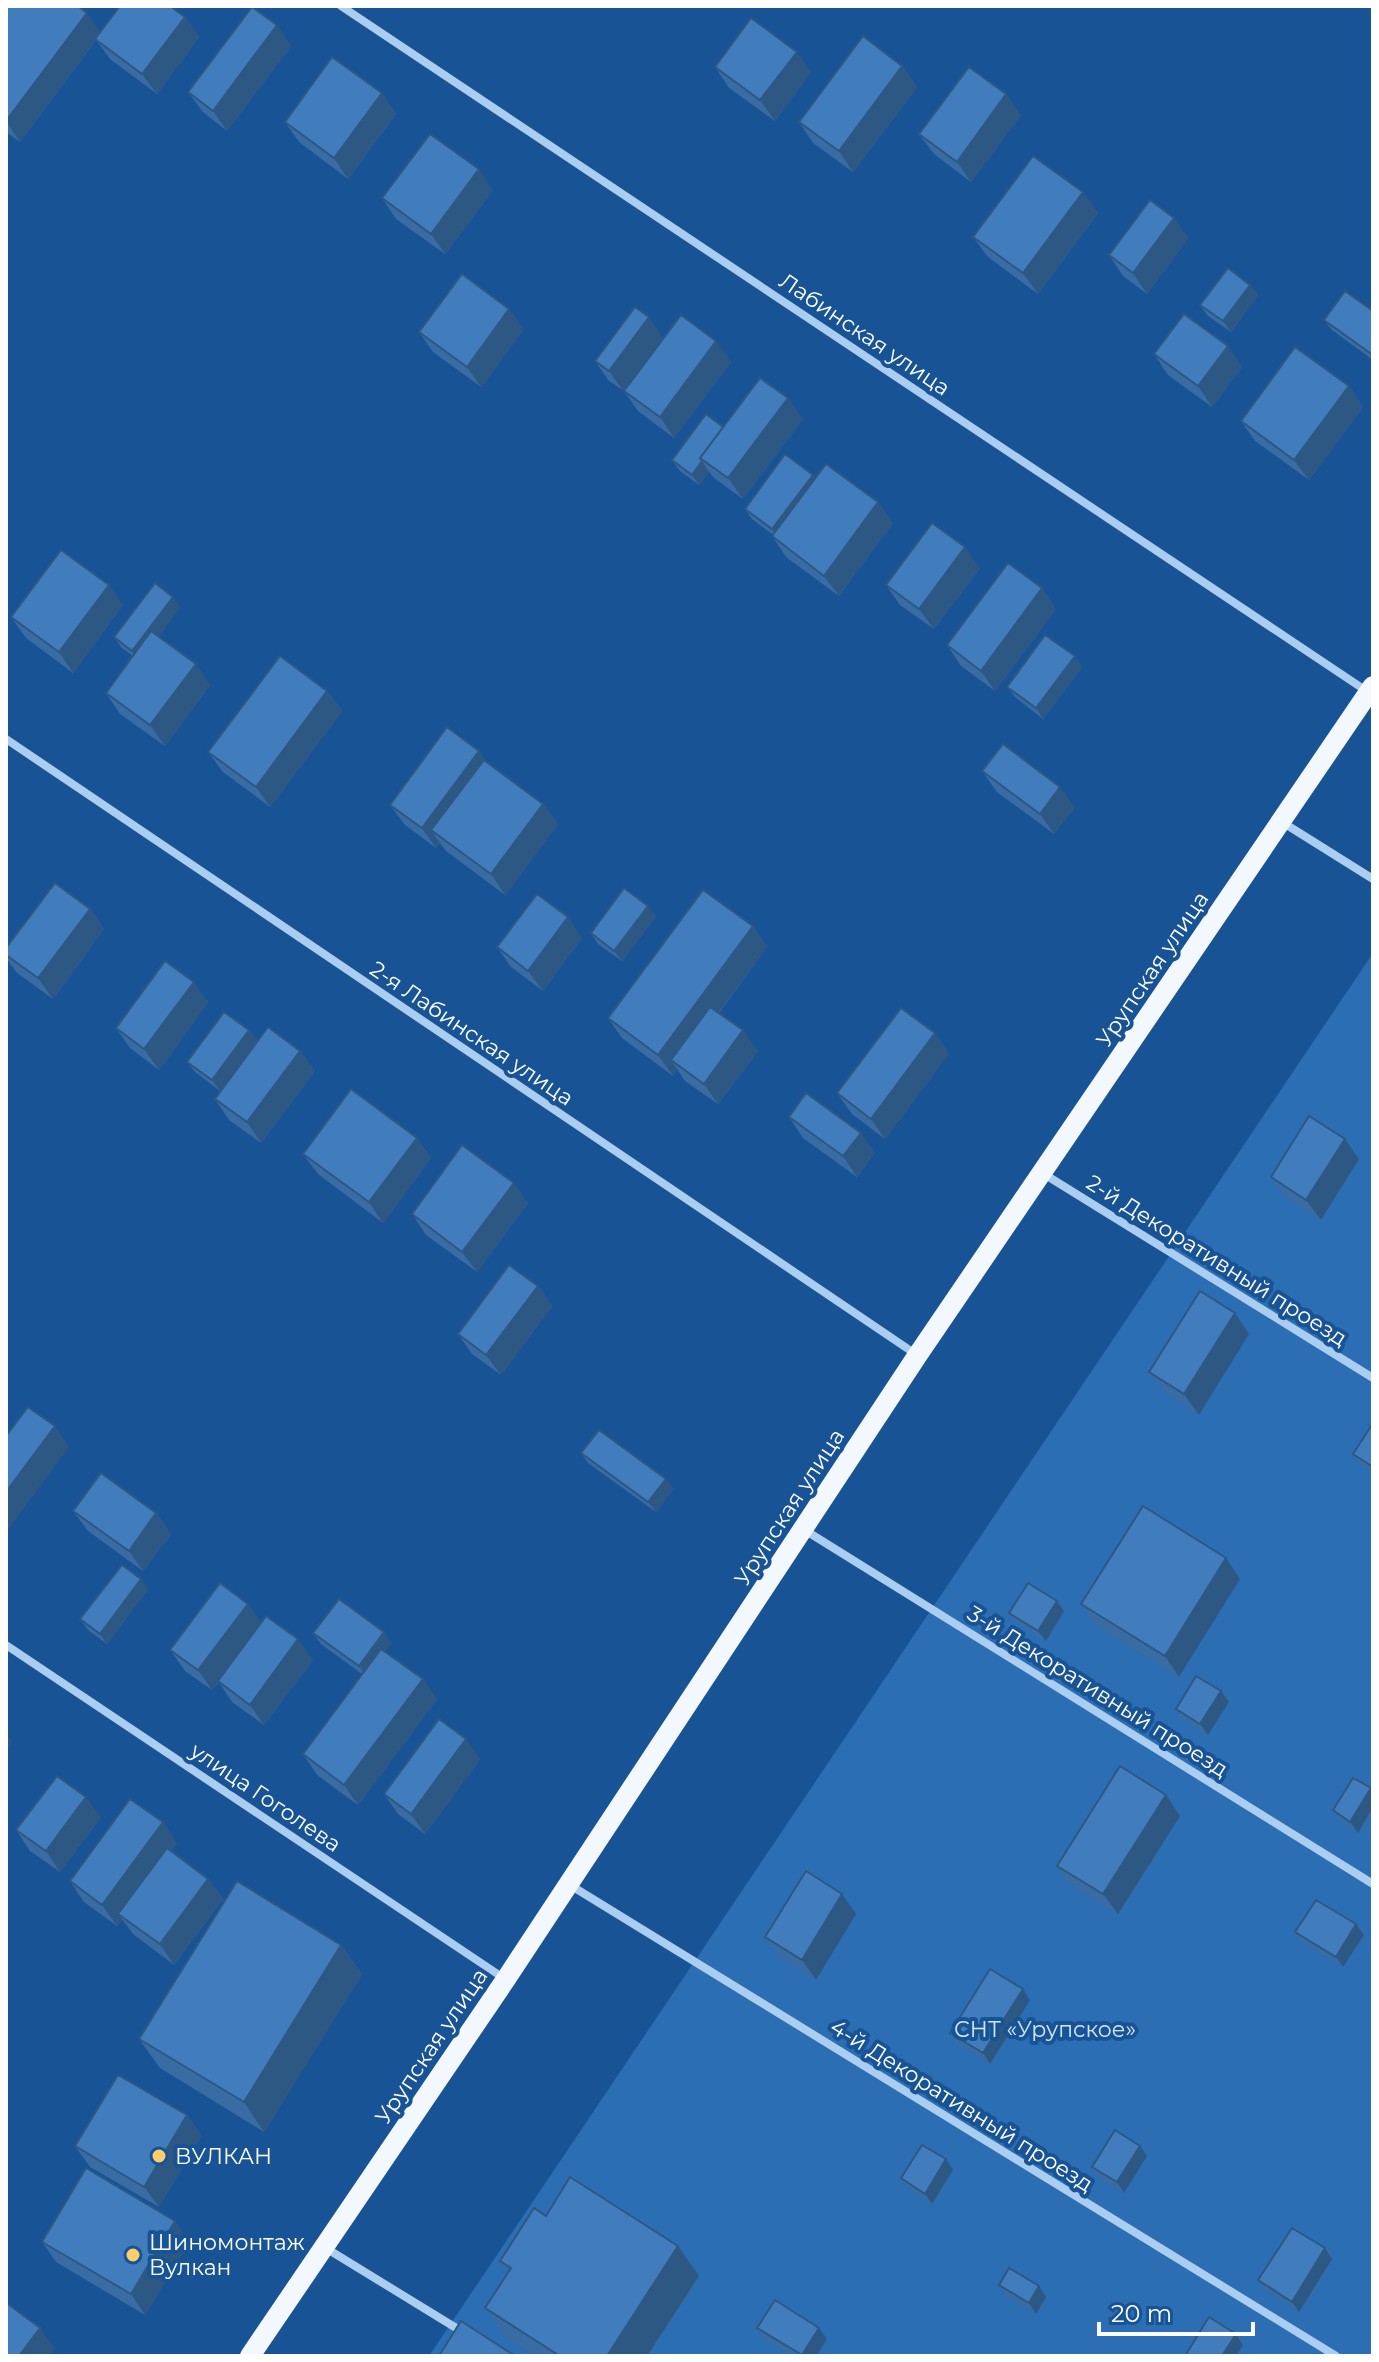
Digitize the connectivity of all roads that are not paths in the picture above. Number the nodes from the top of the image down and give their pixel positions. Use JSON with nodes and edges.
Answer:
{"nodes":[{"id":1,"x":341,"y":6,"type":"edge"},
{"id":2,"x":1371,"y":689,"type":"edge"},
{"id":3,"x":6,"y":739,"type":"edge"},
{"id":4,"x":1281,"y":822,"type":"junction"},
{"id":5,"x":1373,"y":879,"type":"edge"},
{"id":6,"x":1043,"y":1173,"type":"junction"},
{"id":7,"x":917,"y":1356,"type":"junction"},
{"id":8,"x":1373,"y":1378,"type":"edge"},
{"id":9,"x":803,"y":1529,"type":"junction"},
{"id":10,"x":6,"y":1645,"type":"edge"},
{"id":11,"x":1373,"y":1884,"type":"edge"},
{"id":12,"x":569,"y":1885,"type":"junction"},
{"id":13,"x":506,"y":1979,"type":"junction"},
{"id":14,"x":323,"y":2247,"type":"junction"},
{"id":15,"x":477,"y":2340,"type":"edge"},
{"id":16,"x":250,"y":2356,"type":"edge"},
{"id":17,"x":1336,"y":2356,"type":"edge"}],
"edges":[{"from":1,"to":2,"type":"street","name":"Лабинская улица"},
{"from":2,"to":4,"type":"main road","name":"Урупская улица"},
{"from":3,"to":7,"type":"street","name":"2-я Лабинская улица"},
{"from":4,"to":5,"type":"street"},
{"from":4,"to":6,"type":"main road","name":"Урупская улица"},
{"from":6,"to":7,"type":"main road","name":"Урупская улица"},
{"from":6,"to":8,"type":"street","name":"2-й Декоративный проезд"},
{"from":7,"to":9,"type":"main road","name":"Урупская улица"},
{"from":9,"to":11,"type":"street","name":"3-й Декоративный проезд"},
{"from":9,"to":12,"type":"main road","name":"Урупская улица"},
{"from":10,"to":13,"type":"street","name":"улица Гоголева"},
{"from":12,"to":13,"type":"main road","name":"Урупская улица"},
{"from":12,"to":17,"type":"street","name":"4-й Декоративный проезд"},
{"from":13,"to":14,"type":"main road","name":"Урупская улица"},
{"from":14,"to":15,"type":"street"},
{"from":14,"to":16,"type":"main road","name":"Урупская улица"}]}
